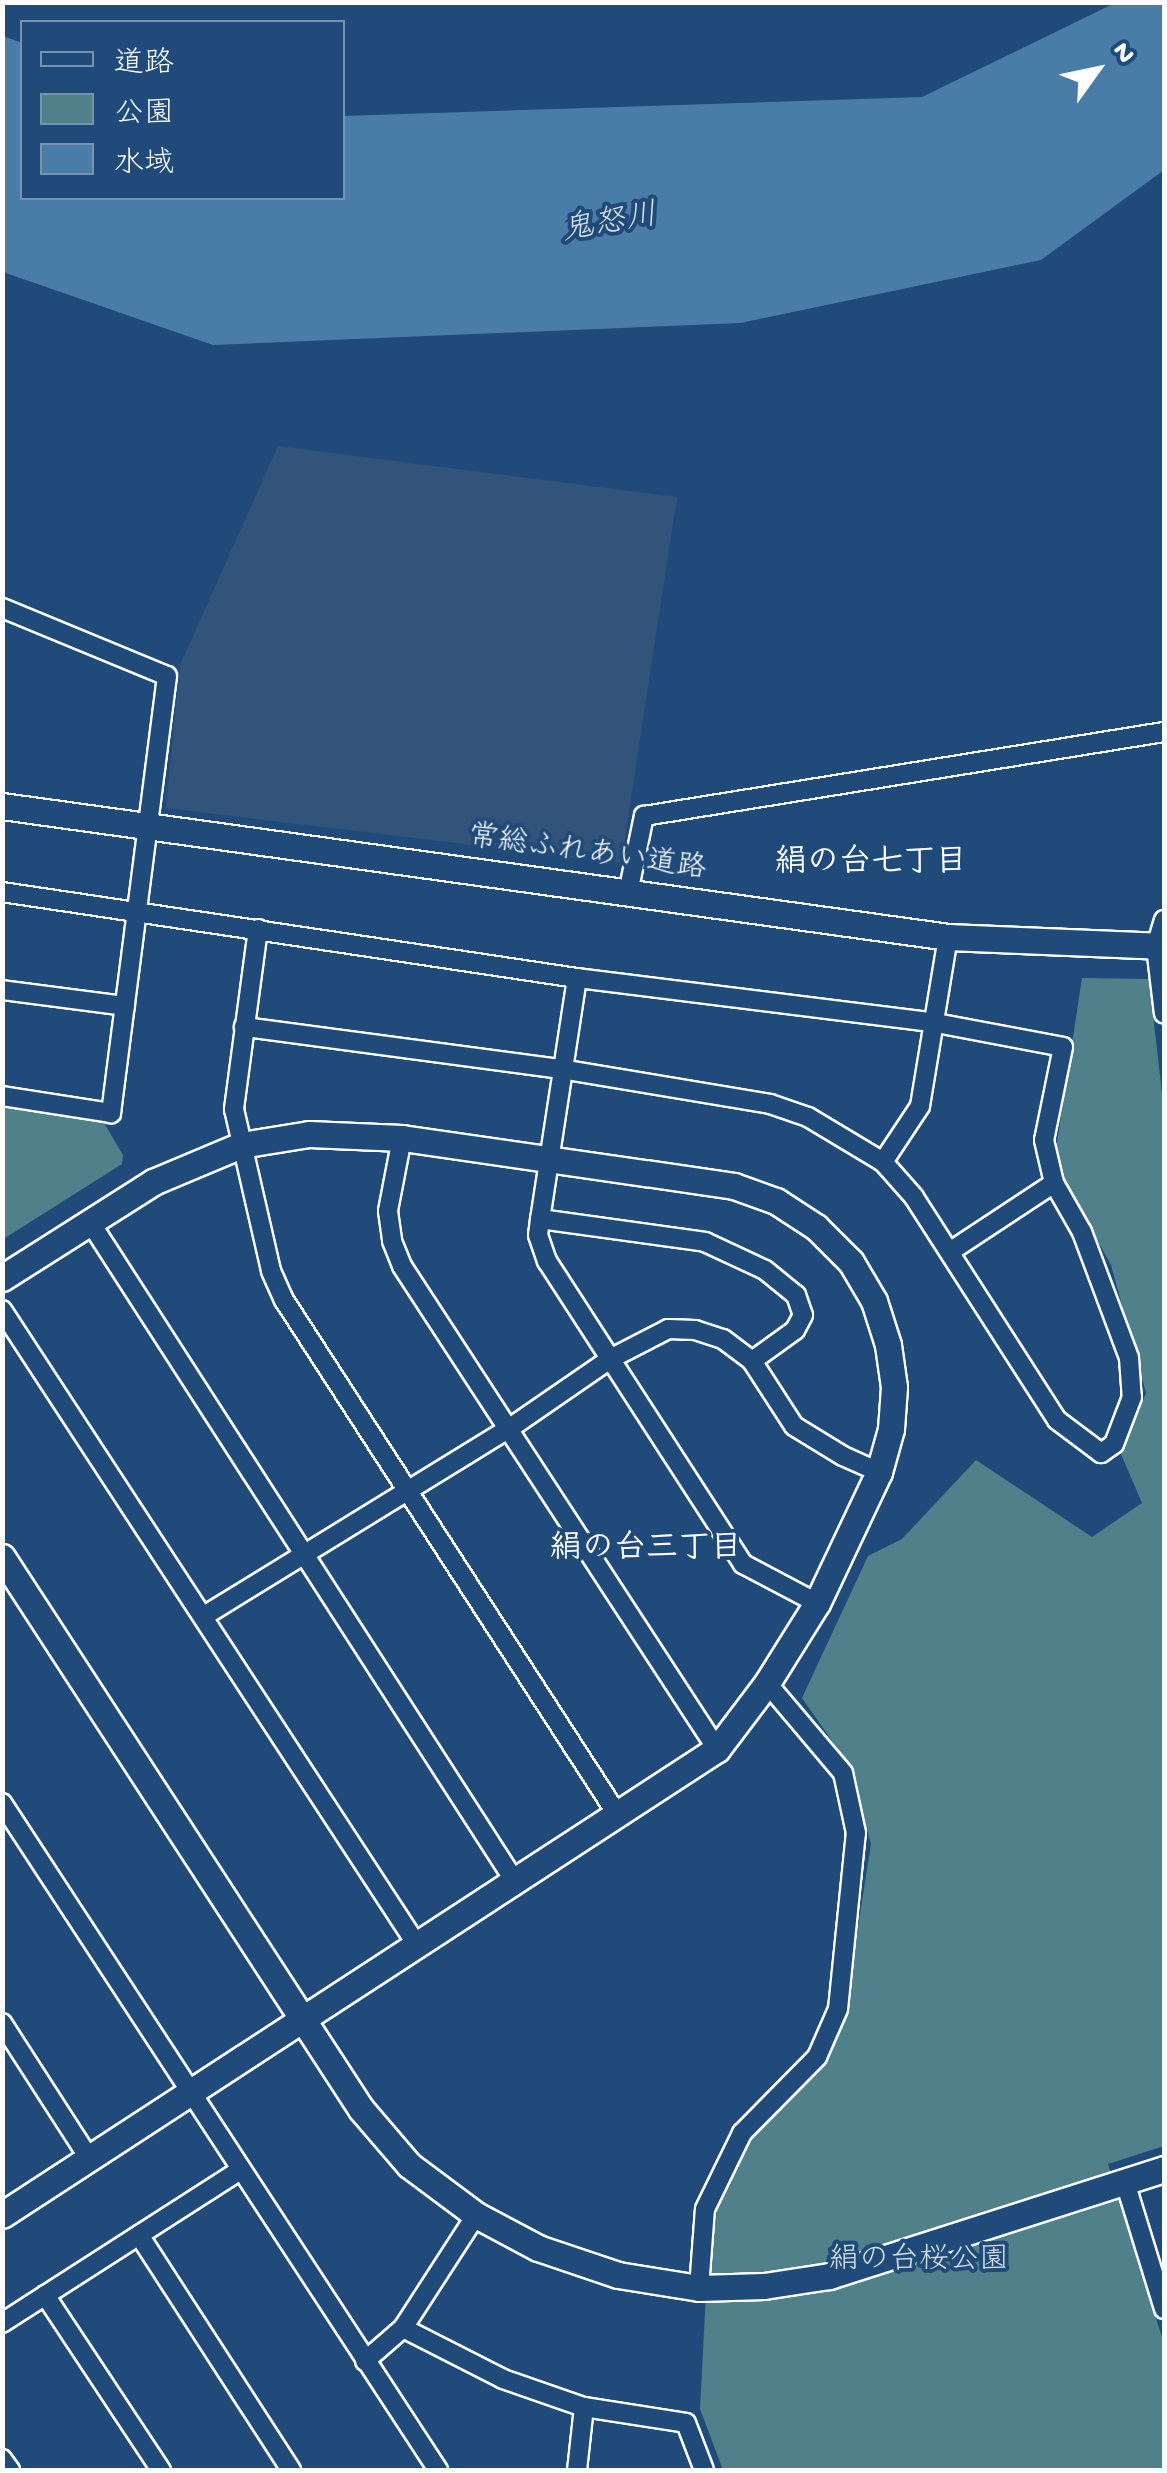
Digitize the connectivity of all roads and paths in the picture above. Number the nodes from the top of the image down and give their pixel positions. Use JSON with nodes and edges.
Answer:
{"nodes":[{"id":1,"x":2,"y":608,"type":"edge"},
{"id":2,"x":1164,"y":732,"type":"edge"},
{"id":3,"x":2,"y":806,"type":"edge"},
{"id":4,"x":146,"y":826,"type":"junction"},
{"id":5,"x":2,"y":892,"type":"edge"},
{"id":6,"x":628,"y":893,"type":"junction"},
{"id":7,"x":138,"y":909,"type":"junction"},
{"id":8,"x":1164,"y":920,"type":"edge"},
{"id":9,"x":258,"y":930,"type":"junction"},
{"id":10,"x":948,"y":938,"type":"junction"},
{"id":11,"x":1160,"y":946,"type":"edge"},
{"id":12,"x":577,"y":978,"type":"junction"},
{"id":13,"x":2,"y":990,"type":"edge"},
{"id":14,"x":125,"y":1006,"type":"junction"},
{"id":15,"x":1164,"y":1014,"type":"edge"},
{"id":16,"x":936,"y":1023,"type":"junction"},
{"id":17,"x":244,"y":1027,"type":"junction"},
{"id":18,"x":560,"y":1069,"type":"junction"},
{"id":19,"x":2,"y":1096,"type":"edge"},
{"id":20,"x":402,"y":1138,"type":"junction"},
{"id":21,"x":241,"y":1145,"type":"junction"},
{"id":22,"x":548,"y":1159,"type":"junction"},
{"id":23,"x":883,"y":1162,"type":"junction"},
{"id":24,"x":1054,"y":1183,"type":"junction"},
{"id":25,"x":540,"y":1219,"type":"junction"},
{"id":26,"x":90,"y":1222,"type":"junction"},
{"id":27,"x":951,"y":1251,"type":"junction"},
{"id":28,"x":2,"y":1278,"type":"edge"},
{"id":29,"x":2,"y":1310,"type":"edge"},
{"id":30,"x":610,"y":1359,"type":"junction"},
{"id":31,"x":752,"y":1362,"type":"junction"},
{"id":32,"x":510,"y":1428,"type":"junction"},
{"id":33,"x":879,"y":1472,"type":"junction"},
{"id":34,"x":408,"y":1490,"type":"junction"},
{"id":35,"x":304,"y":1551,"type":"junction"},
{"id":36,"x":2,"y":1556,"type":"edge"},
{"id":37,"x":817,"y":1603,"type":"junction"},
{"id":38,"x":204,"y":1616,"type":"junction"},
{"id":39,"x":767,"y":1683,"type":"junction"},
{"id":40,"x":717,"y":1749,"type":"junction"},
{"id":41,"x":2,"y":1803,"type":"edge"},
{"id":42,"x":617,"y":1814,"type":"junction"},
{"id":43,"x":516,"y":1883,"type":"junction"},
{"id":44,"x":417,"y":1945,"type":"junction"},
{"id":45,"x":303,"y":2020,"type":"junction"},
{"id":46,"x":2,"y":2023,"type":"edge"},
{"id":47,"x":192,"y":2095,"type":"junction"},
{"id":48,"x":88,"y":2158,"type":"junction"},
{"id":49,"x":240,"y":2170,"type":"junction"},
{"id":50,"x":1164,"y":2170,"type":"edge"},
{"id":51,"x":1125,"y":2182,"type":"junction"},
{"id":52,"x":476,"y":2214,"type":"junction"},
{"id":53,"x":2,"y":2215,"type":"edge"},
{"id":54,"x":139,"y":2236,"type":"junction"},
{"id":55,"x":699,"y":2288,"type":"junction"},
{"id":56,"x":1162,"y":2289,"type":"edge"},
{"id":57,"x":45,"y":2295,"type":"junction"},
{"id":58,"x":1164,"y":2309,"type":"edge"},
{"id":59,"x":2,"y":2323,"type":"edge"},
{"id":60,"x":403,"y":2328,"type":"junction"},
{"id":61,"x":365,"y":2361,"type":"junction"},
{"id":62,"x":584,"y":2406,"type":"junction"},
{"id":63,"x":2,"y":2459,"type":"edge"},
{"id":64,"x":10,"y":2470,"type":"edge"},
{"id":65,"x":161,"y":2470,"type":"edge"},
{"id":66,"x":292,"y":2470,"type":"edge"},
{"id":67,"x":438,"y":2470,"type":"edge"},
{"id":68,"x":577,"y":2470,"type":"edge"},
{"id":69,"x":704,"y":2470,"type":"edge"}],
"edges":[{"from":1,"to":4,"type":"street"},
{"from":2,"to":6,"type":"street"},
{"from":3,"to":4,"type":"street","name":"常総ふれあい道路"},
{"from":4,"to":6,"type":"street","name":"常総ふれあい道路"},
{"from":4,"to":7,"type":"street"},
{"from":5,"to":7,"type":"street"},
{"from":6,"to":10,"type":"street","name":"常総ふれあい道路"},
{"from":7,"to":9,"type":"street"},
{"from":7,"to":14,"type":"street"},
{"from":8,"to":11,"type":"street"},
{"from":9,"to":12,"type":"street"},
{"from":9,"to":17,"type":"street"},
{"from":10,"to":11,"type":"street","name":"常総ふれあい道路"},
{"from":10,"to":16,"type":"street"},
{"from":11,"to":15,"type":"street"},
{"from":12,"to":16,"type":"street"},
{"from":12,"to":18,"type":"street"},
{"from":13,"to":14,"type":"street"},
{"from":14,"to":19,"type":"street"},
{"from":16,"to":23,"type":"street"},
{"from":16,"to":24,"type":"street"},
{"from":17,"to":18,"type":"street"},
{"from":17,"to":21,"type":"street"},
{"from":18,"to":22,"type":"street"},
{"from":18,"to":23,"type":"street"},
{"from":20,"to":21,"type":"street"},
{"from":20,"to":22,"type":"street"},
{"from":20,"to":32,"type":"street"},
{"from":21,"to":26,"type":"street"},
{"from":21,"to":34,"type":"street"},
{"from":22,"to":25,"type":"street"},
{"from":22,"to":33,"type":"street"},
{"from":23,"to":27,"type":"street"},
{"from":24,"to":27,"type":"street"},
{"from":24,"to":27,"type":"street"},
{"from":25,"to":30,"type":"street"},
{"from":25,"to":31,"type":"street"},
{"from":26,"to":28,"type":"street"},
{"from":26,"to":35,"type":"street"},
{"from":29,"to":38,"type":"street"},
{"from":30,"to":31,"type":"street"},
{"from":30,"to":32,"type":"street"},
{"from":30,"to":37,"type":"street"},
{"from":31,"to":33,"type":"street"},
{"from":32,"to":34,"type":"street"},
{"from":32,"to":40,"type":"street"},
{"from":33,"to":37,"type":"street"},
{"from":34,"to":35,"type":"street"},
{"from":34,"to":42,"type":"street"},
{"from":35,"to":38,"type":"street"},
{"from":35,"to":43,"type":"street"},
{"from":36,"to":45,"type":"street"},
{"from":37,"to":39,"type":"street"},
{"from":38,"to":44,"type":"street"},
{"from":39,"to":40,"type":"street"},
{"from":39,"to":55,"type":"street"},
{"from":40,"to":42,"type":"street"},
{"from":41,"to":47,"type":"street"},
{"from":42,"to":43,"type":"street"},
{"from":43,"to":44,"type":"street"},
{"from":44,"to":45,"type":"street"},
{"from":45,"to":47,"type":"street"},
{"from":45,"to":52,"type":"street"},
{"from":46,"to":48,"type":"street"},
{"from":47,"to":48,"type":"street"},
{"from":47,"to":49,"type":"street"},
{"from":48,"to":53,"type":"street"},
{"from":49,"to":54,"type":"street"},
{"from":49,"to":61,"type":"street"},
{"from":50,"to":51,"type":"street"},
{"from":51,"to":55,"type":"street"},
{"from":51,"to":56,"type":"street"},
{"from":52,"to":55,"type":"street"},
{"from":52,"to":60,"type":"street"},
{"from":54,"to":57,"type":"street"},
{"from":54,"to":66,"type":"street"},
{"from":56,"to":58,"type":"street"},
{"from":57,"to":59,"type":"street"},
{"from":57,"to":65,"type":"street"},
{"from":60,"to":61,"type":"street"},
{"from":60,"to":62,"type":"street"},
{"from":61,"to":67,"type":"street"},
{"from":62,"to":68,"type":"street"},
{"from":62,"to":69,"type":"street"},
{"from":63,"to":64,"type":"street"}]}
